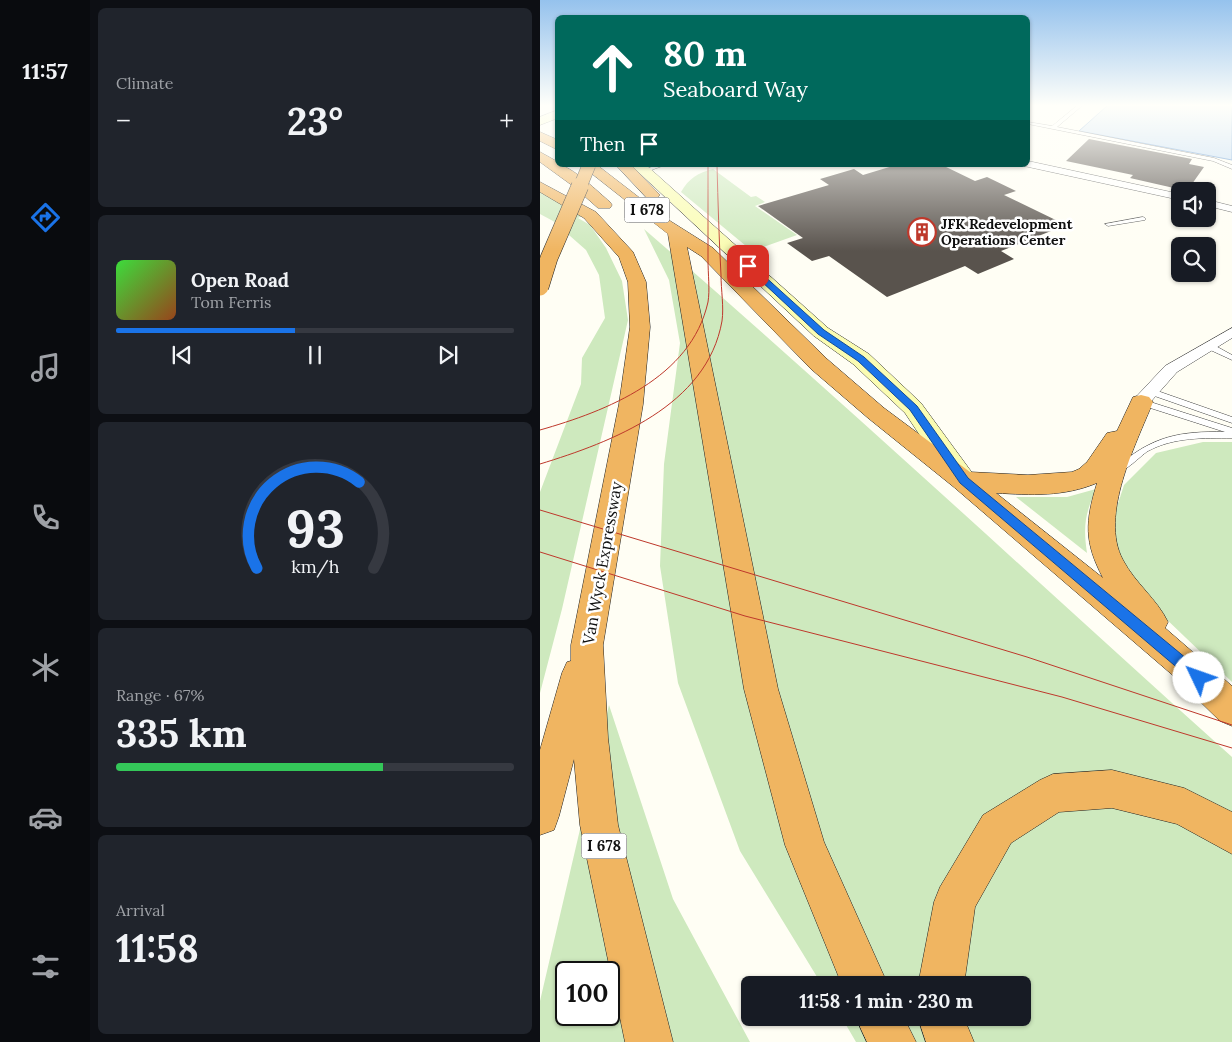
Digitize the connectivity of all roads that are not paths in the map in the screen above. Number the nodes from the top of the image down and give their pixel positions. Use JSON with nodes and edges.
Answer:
{"nodes":[{"id":1,"x":1182,"y":154,"type":"edge"},
{"id":2,"x":540,"y":156,"type":"edge"},
{"id":3,"x":1030,"y":164,"type":"edge"},
{"id":4,"x":555,"y":167,"type":"edge"},
{"id":5,"x":555,"y":167,"type":"edge"},
{"id":6,"x":588,"y":167,"type":"edge"},
{"id":7,"x":592,"y":167,"type":"edge"},
{"id":8,"x":643,"y":167,"type":"edge"},
{"id":9,"x":643,"y":167,"type":"edge"},
{"id":10,"x":1232,"y":167,"type":"edge"},
{"id":11,"x":540,"y":186,"type":"edge"},
{"id":12,"x":1171,"y":195,"type":"edge"},
{"id":13,"x":1216,"y":205,"type":"edge"},
{"id":14,"x":1232,"y":209,"type":"edge"},
{"id":15,"x":616,"y":216,"type":"dead end"},
{"id":16,"x":1143,"y":219,"type":"dead end"},
{"id":17,"x":1108,"y":224,"type":"dead end"},
{"id":18,"x":676,"y":233,"type":"junction"},
{"id":19,"x":707,"y":252,"type":"junction"},
{"id":20,"x":540,"y":287,"type":"edge"},
{"id":21,"x":1232,"y":332,"type":"edge"},
{"id":22,"x":1209,"y":346,"type":"junction"},
{"id":23,"x":1232,"y":358,"type":"edge"},
{"id":24,"x":1145,"y":397,"type":"junction"},
{"id":25,"x":1232,"y":420,"type":"edge"},
{"id":26,"x":1232,"y":433,"type":"edge"},
{"id":27,"x":1112,"y":477,"type":"junction"},
{"id":28,"x":964,"y":481,"type":"junction"},
{"id":29,"x":586,"y":645,"type":"junction"},
{"id":30,"x":1188,"y":667,"type":"junction"},
{"id":31,"x":1232,"y":699,"type":"edge"},
{"id":32,"x":1232,"y":709,"type":"edge"},
{"id":33,"x":540,"y":816,"type":"edge"},
{"id":34,"x":1232,"y":834,"type":"edge"},
{"id":35,"x":861,"y":976,"type":"edge"},
{"id":36,"x":943,"y":976,"type":"edge"},
{"id":37,"x":883,"y":1026,"type":"edge"},
{"id":38,"x":944,"y":1026,"type":"edge"},
{"id":39,"x":649,"y":1042,"type":"edge"},
{"id":40,"x":892,"y":1042,"type":"edge"},
{"id":41,"x":950,"y":1042,"type":"edge"}],
"edges":[{"from":1,"to":10,"type":"lane"},
{"from":2,"to":4,"type":"highway","number":"I 678"},
{"from":3,"to":12,"type":"street"},
{"from":5,"to":15,"type":"highway","number":"I 678"},
{"from":6,"to":20,"type":"highway","bridge":true},
{"from":7,"to":18,"type":"highway","number":"I 678"},
{"from":8,"to":19,"type":"highway"},
{"from":9,"to":28,"type":"street"},
{"from":11,"to":29,"type":"highway","name":"Van Wyck Expressway","number":"I 678"},
{"from":13,"to":14,"type":"street"},
{"from":16,"to":17,"type":"lane"},
{"from":18,"to":19,"type":"highway","number":"I 678"},
{"from":18,"to":35,"type":"highway"},
{"from":19,"to":28,"type":"highway","number":"I 678"},
{"from":21,"to":22,"type":"street"},
{"from":22,"to":23,"type":"lane"},
{"from":22,"to":24,"type":"street"},
{"from":24,"to":25,"type":"lane"},
{"from":24,"to":26,"type":"lane"},
{"from":24,"to":27,"type":"highway"},
{"from":24,"to":28,"type":"highway"},
{"from":26,"to":27,"type":"lane"},
{"from":27,"to":30,"type":"highway"},
{"from":28,"to":30,"type":"highway","number":"I 678"},
{"from":29,"to":33,"type":"highway"},
{"from":29,"to":39,"type":"highway","name":"Van Wyck Expressway","number":"I 678"},
{"from":30,"to":31,"type":"highway"},
{"from":30,"to":32,"type":"highway","number":"I 678"},
{"from":34,"to":36,"type":"highway"},
{"from":37,"to":40,"type":"highway"},
{"from":38,"to":41,"type":"highway"}]}
